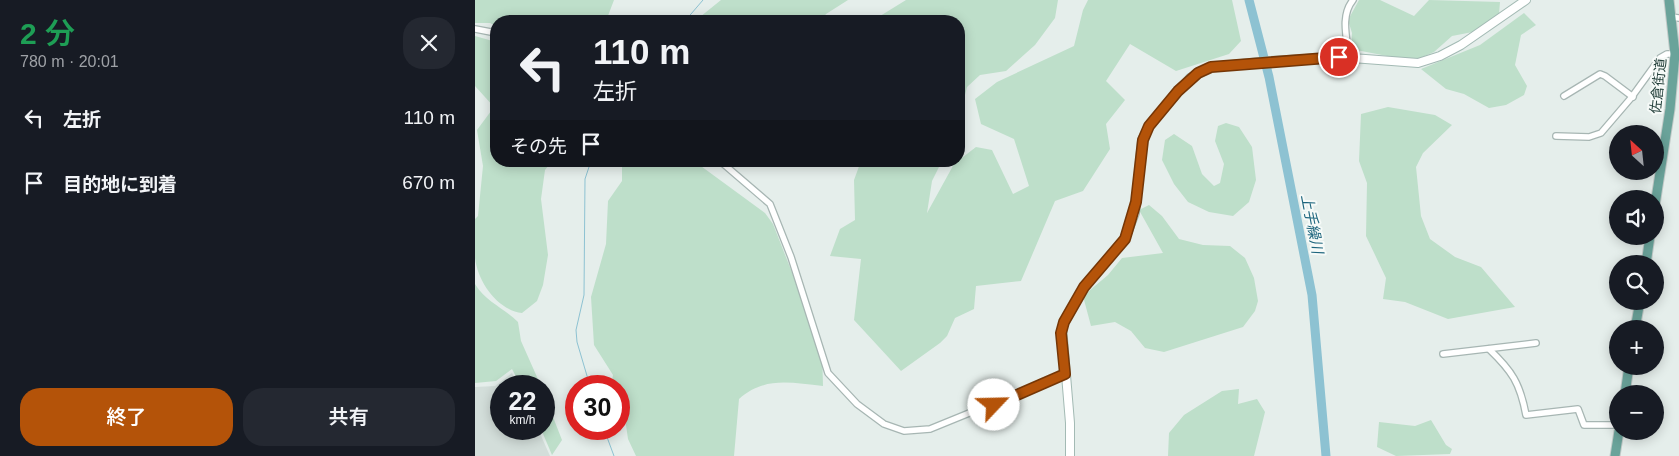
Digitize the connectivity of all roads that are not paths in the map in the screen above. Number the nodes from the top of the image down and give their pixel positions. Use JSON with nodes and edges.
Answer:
{"nodes":[{"id":1,"x":1353,"y":0,"type":"edge"},
{"id":2,"x":1526,"y":0,"type":"edge"},
{"id":3,"x":1669,"y":0,"type":"edge"},
{"id":4,"x":1675,"y":17,"type":"edge"},
{"id":5,"x":475,"y":29,"type":"edge"},
{"id":6,"x":490,"y":32,"type":"edge"},
{"id":7,"x":1675,"y":54,"type":"junction"},
{"id":8,"x":1349,"y":57,"type":"junction"},
{"id":9,"x":1564,"y":96,"type":"dead end"},
{"id":10,"x":1633,"y":97,"type":"junction"},
{"id":11,"x":1556,"y":136,"type":"dead end"},
{"id":12,"x":727,"y":167,"type":"edge"},
{"id":13,"x":1657,"y":190,"type":"edge"},
{"id":14,"x":1536,"y":343,"type":"dead end"},
{"id":15,"x":1489,"y":349,"type":"junction"},
{"id":16,"x":1443,"y":354,"type":"dead end"},
{"id":17,"x":1065,"y":374,"type":"junction"},
{"id":18,"x":1609,"y":425,"type":"edge"},
{"id":19,"x":1618,"y":440,"type":"edge"},
{"id":20,"x":1069,"y":456,"type":"edge"},
{"id":21,"x":1615,"y":456,"type":"edge"}],
"edges":[{"from":1,"to":8,"type":"street"},
{"from":2,"to":8,"type":"street"},
{"from":3,"to":4,"type":"main road","name":"佐倉街道"},
{"from":4,"to":7,"type":"main road","name":"佐倉街道"},
{"from":5,"to":6,"type":"street"},
{"from":7,"to":10,"type":"street"},
{"from":7,"to":13,"type":"main road","name":"佐倉街道"},
{"from":8,"to":17,"type":"street"},
{"from":9,"to":10,"type":"street"},
{"from":10,"to":11,"type":"street"},
{"from":12,"to":17,"type":"street"},
{"from":14,"to":15,"type":"street"},
{"from":15,"to":16,"type":"street"},
{"from":15,"to":18,"type":"street"},
{"from":17,"to":20,"type":"street"},
{"from":19,"to":21,"type":"main road"}]}
